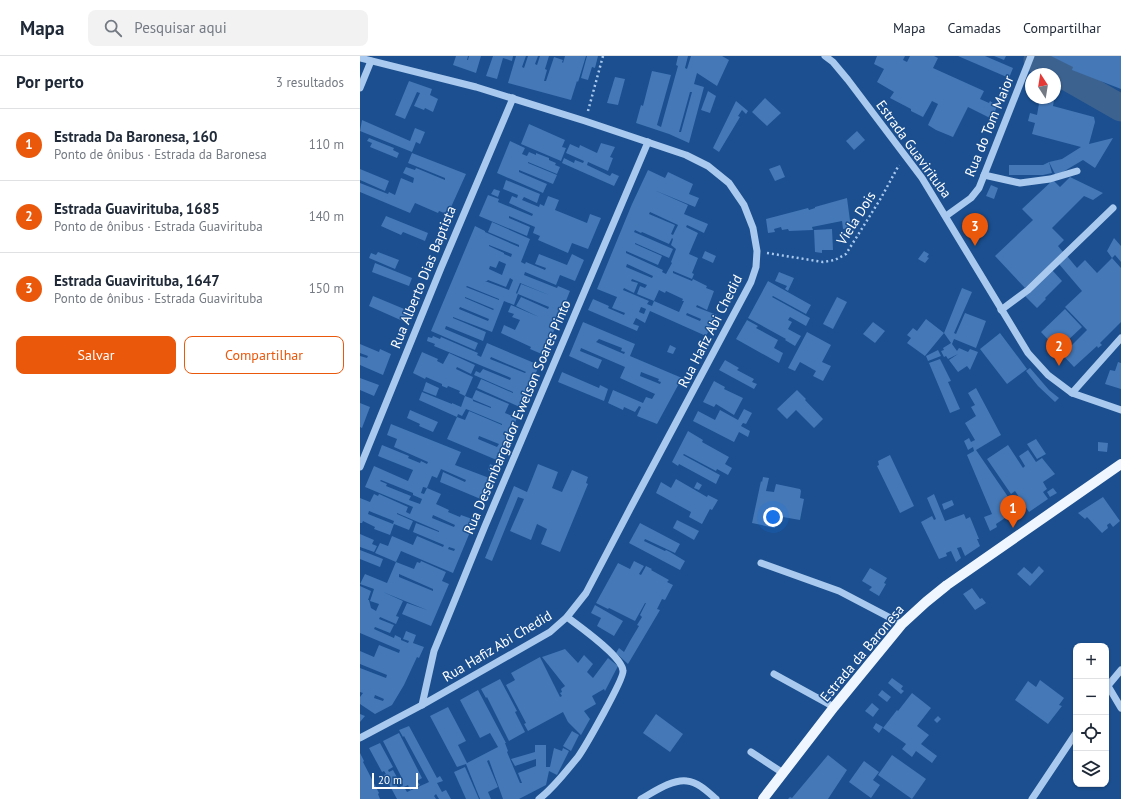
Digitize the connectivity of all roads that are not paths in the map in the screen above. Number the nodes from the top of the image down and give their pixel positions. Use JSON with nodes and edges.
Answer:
{"nodes":[{"id":1,"x":825,"y":56,"type":"edge"},
{"id":2,"x":1031,"y":56,"type":"edge"},
{"id":3,"x":360,"y":58,"type":"edge"},
{"id":4,"x":835,"y":59,"type":"edge"},
{"id":5,"x":371,"y":61,"type":"junction"},
{"id":6,"x":360,"y":88,"type":"edge"},
{"id":7,"x":513,"y":98,"type":"junction"},
{"id":8,"x":648,"y":142,"type":"junction"},
{"id":9,"x":1078,"y":171,"type":"dead end"},
{"id":10,"x":984,"y":175,"type":"junction"},
{"id":11,"x":1113,"y":208,"type":"dead end"},
{"id":12,"x":946,"y":216,"type":"junction"},
{"id":13,"x":1001,"y":310,"type":"junction"},
{"id":14,"x":1121,"y":338,"type":"edge"},
{"id":15,"x":1072,"y":393,"type":"junction"},
{"id":16,"x":1121,"y":410,"type":"edge"},
{"id":17,"x":1121,"y":464,"type":"edge"},
{"id":18,"x":360,"y":467,"type":"edge"},
{"id":19,"x":761,"y":563,"type":"dead end"},
{"id":20,"x":567,"y":617,"type":"junction"},
{"id":21,"x":902,"y":624,"type":"junction"},
{"id":22,"x":1121,"y":670,"type":"edge"},
{"id":23,"x":774,"y":674,"type":"dead end"},
{"id":24,"x":1109,"y":685,"type":"edge"},
{"id":25,"x":1109,"y":690,"type":"edge"},
{"id":26,"x":422,"y":705,"type":"junction"},
{"id":27,"x":834,"y":707,"type":"junction"},
{"id":28,"x":1121,"y":708,"type":"edge"},
{"id":29,"x":360,"y":738,"type":"edge"},
{"id":30,"x":1073,"y":738,"type":"edge"},
{"id":31,"x":751,"y":752,"type":"dead end"},
{"id":32,"x":783,"y":773,"type":"junction"},
{"id":33,"x":541,"y":797,"type":"edge"},
{"id":34,"x":641,"y":799,"type":"edge"},
{"id":35,"x":716,"y":799,"type":"edge"},
{"id":36,"x":763,"y":799,"type":"edge"},
{"id":37,"x":1032,"y":799,"type":"edge"}],
"edges":[{"from":1,"to":4,"type":"street","name":"Estrada Guavirituba"},
{"from":2,"to":10,"type":"street","name":"Rua do Tom Maior"},
{"from":3,"to":5,"type":"street","name":"Rua Hafiz Abi Chedid"},
{"from":4,"to":12,"type":"street","name":"Estrada Guavirituba"},
{"from":5,"to":6,"type":"street"},
{"from":5,"to":7,"type":"street","name":"Rua Hafiz Abi Chedid"},
{"from":7,"to":8,"type":"street","name":"Rua Hafiz Abi Chedid"},
{"from":7,"to":18,"type":"street","name":"Rua Alberto Dias Baptista"},
{"from":8,"to":20,"type":"street","name":"Rua Hafiz Abi Chedid"},
{"from":8,"to":26,"type":"street","name":"Rua Desembargador Ewelson Soares Pinto"},
{"from":9,"to":10,"type":"street"},
{"from":10,"to":12,"type":"street","name":"Rua do Tom Maior"},
{"from":11,"to":13,"type":"street"},
{"from":12,"to":13,"type":"street","name":"Estrada Guavirituba"},
{"from":13,"to":15,"type":"street","name":"Estrada Guavirituba"},
{"from":14,"to":15,"type":"street"},
{"from":15,"to":16,"type":"street","name":"Estrada Guavirituba"},
{"from":17,"to":21,"type":"main road","name":"Estrada da Baronesa"},
{"from":19,"to":21,"type":"street"},
{"from":20,"to":26,"type":"street","name":"Rua Hafiz Abi Chedid"},
{"from":20,"to":33,"type":"street"},
{"from":21,"to":27,"type":"main road","name":"Estrada da Baronesa"},
{"from":22,"to":24,"type":"street"},
{"from":23,"to":27,"type":"street"},
{"from":25,"to":28,"type":"street"},
{"from":26,"to":29,"type":"street","name":"Rua Hafiz Abi Chedid"},
{"from":27,"to":32,"type":"main road","name":"Estrada da Baronesa"},
{"from":30,"to":37,"type":"street"},
{"from":31,"to":32,"type":"street"},
{"from":32,"to":36,"type":"main road","name":"Estrada da Baronesa"},
{"from":34,"to":35,"type":"street"}]}
